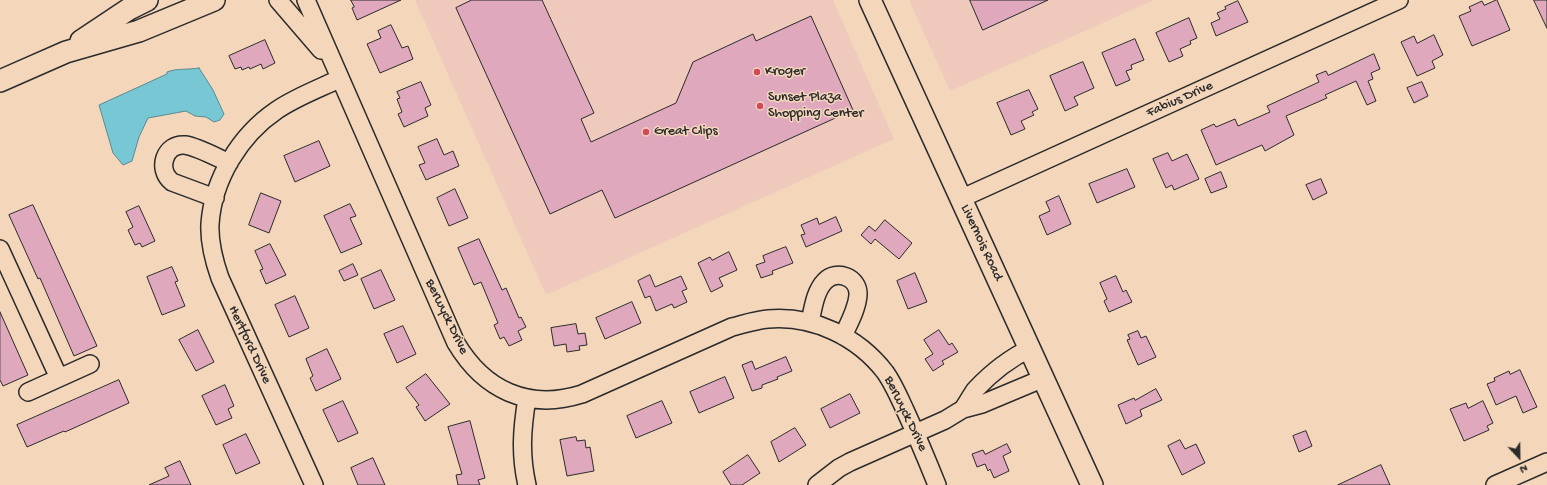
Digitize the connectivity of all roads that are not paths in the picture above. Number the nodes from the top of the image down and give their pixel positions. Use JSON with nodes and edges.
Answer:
{"nodes":[{"id":1,"x":147,"y":0,"type":"edge"},
{"id":2,"x":278,"y":0,"type":"edge"},
{"id":3,"x":306,"y":0,"type":"edge"},
{"id":4,"x":870,"y":0,"type":"edge"},
{"id":5,"x":1399,"y":0,"type":"edge"},
{"id":6,"x":210,"y":1,"type":"edge"},
{"id":7,"x":66,"y":52,"type":"junction"},
{"id":8,"x":336,"y":73,"type":"junction"},
{"id":9,"x":0,"y":81,"type":"edge"},
{"id":10,"x":229,"y":163,"type":"junction"},
{"id":11,"x":215,"y":198,"type":"junction"},
{"id":12,"x":960,"y":199,"type":"junction"},
{"id":13,"x":0,"y":249,"type":"edge"},
{"id":14,"x":810,"y":322,"type":"junction"},
{"id":15,"x":843,"y":336,"type":"junction"},
{"id":16,"x":1031,"y":348,"type":"junction"},
{"id":17,"x":90,"y":364,"type":"dead end"},
{"id":18,"x":59,"y":378,"type":"junction"},
{"id":19,"x":1044,"y":378,"type":"junction"},
{"id":20,"x":28,"y":392,"type":"dead end"},
{"id":21,"x":527,"y":398,"type":"junction"},
{"id":22,"x":963,"y":409,"type":"junction"},
{"id":23,"x":916,"y":434,"type":"junction"},
{"id":24,"x":1547,"y":462,"type":"edge"},
{"id":25,"x":312,"y":485,"type":"edge"},
{"id":26,"x":526,"y":485,"type":"edge"},
{"id":27,"x":817,"y":485,"type":"edge"},
{"id":28,"x":938,"y":485,"type":"edge"},
{"id":29,"x":1092,"y":485,"type":"edge"},
{"id":30,"x":1495,"y":485,"type":"edge"}],
"edges":[{"from":1,"to":7,"type":"main road"},
{"from":2,"to":8,"type":"street","name":"Berwyck Drive"},
{"from":3,"to":8,"type":"street","name":"Berwyck Drive"},
{"from":4,"to":12,"type":"main road","name":"Livernois Road"},
{"from":5,"to":12,"type":"street","name":"Fabius Drive"},
{"from":6,"to":7,"type":"main road"},
{"from":7,"to":9,"type":"main road"},
{"from":8,"to":10,"type":"street","name":"Hertford Drive"},
{"from":8,"to":21,"type":"street","name":"Berwyck Drive"},
{"from":10,"to":11,"type":"street","name":"Hertford Drive"},
{"from":10,"to":11,"type":"street"},
{"from":11,"to":25,"type":"street","name":"Hertford Drive"},
{"from":12,"to":16,"type":"main road","name":"Livernois Road"},
{"from":13,"to":18,"type":"street"},
{"from":14,"to":15,"type":"street","name":"Berwyck Drive"},
{"from":14,"to":15,"type":"street"},
{"from":14,"to":21,"type":"street","name":"Berwyck Drive"},
{"from":15,"to":23,"type":"street","name":"Berwyck Drive"},
{"from":16,"to":19,"type":"main road","name":"Livernois Road"},
{"from":16,"to":22,"type":"street"},
{"from":17,"to":18,"type":"street"},
{"from":18,"to":20,"type":"street"},
{"from":19,"to":22,"type":"street"},
{"from":19,"to":29,"type":"main road","name":"Livernois Road"},
{"from":21,"to":26,"type":"street"},
{"from":22,"to":23,"type":"street"},
{"from":23,"to":27,"type":"street"},
{"from":23,"to":28,"type":"street","name":"Berwyck Drive"},
{"from":24,"to":30,"type":"street"}]}
